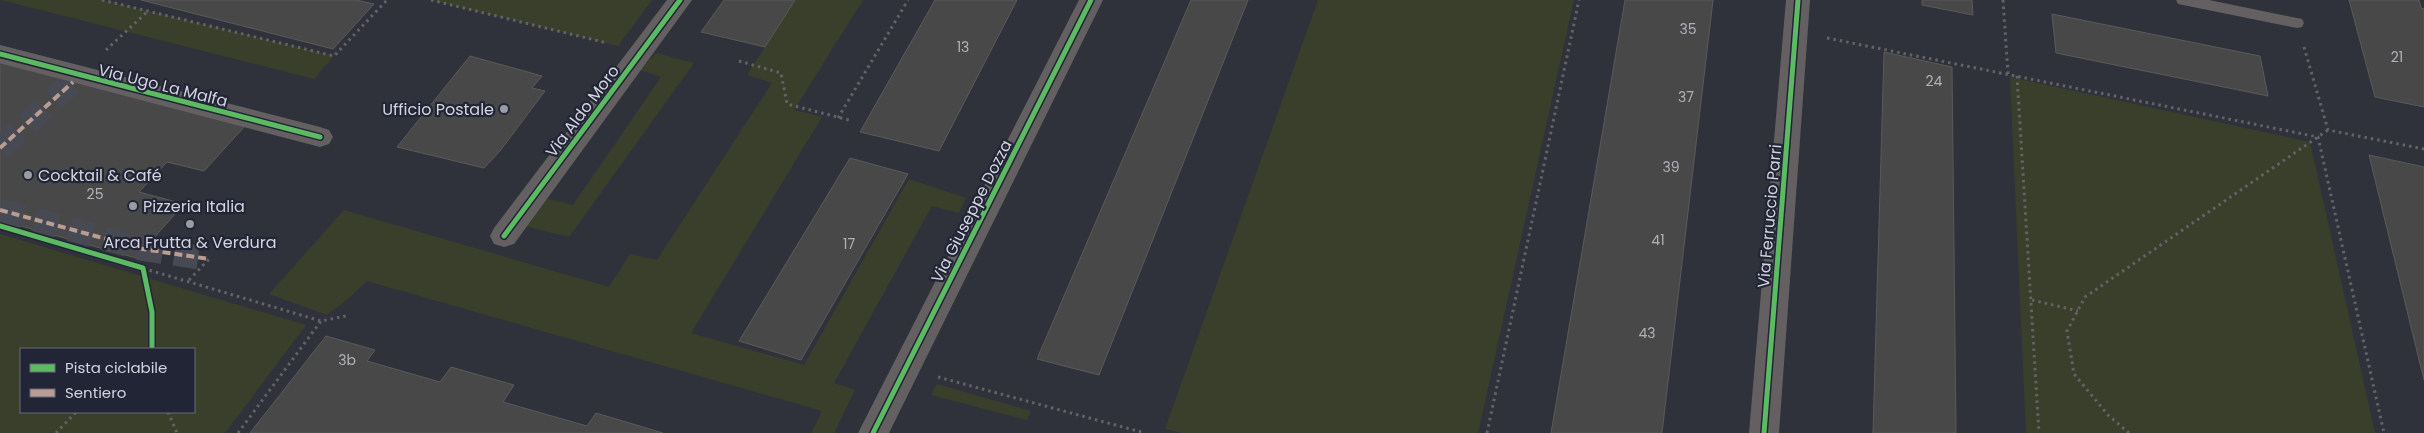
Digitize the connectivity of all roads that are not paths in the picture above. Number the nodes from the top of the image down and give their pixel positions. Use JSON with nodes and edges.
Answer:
{"nodes":[{"id":1,"x":680,"y":0,"type":"edge"},
{"id":2,"x":1091,"y":0,"type":"edge"},
{"id":3,"x":1798,"y":0,"type":"edge"},
{"id":4,"x":2183,"y":0,"type":"edge"},
{"id":5,"x":2297,"y":23,"type":"road end"},
{"id":6,"x":0,"y":54,"type":"edge"},
{"id":7,"x":320,"y":137,"type":"dead end"},
{"id":8,"x":504,"y":236,"type":"dead end"},
{"id":9,"x":873,"y":433,"type":"edge"},
{"id":10,"x":1764,"y":433,"type":"edge"}],
"edges":[{"from":1,"to":8,"type":"street","name":"Via Aldo Moro"},
{"from":2,"to":9,"type":"street","name":"Via Giuseppe Dozza"},
{"from":3,"to":10,"type":"street","name":"Via Ferruccio Parri"},
{"from":4,"to":5,"type":"lane"},
{"from":6,"to":7,"type":"street","name":"Via Ugo La Malfa"}]}
